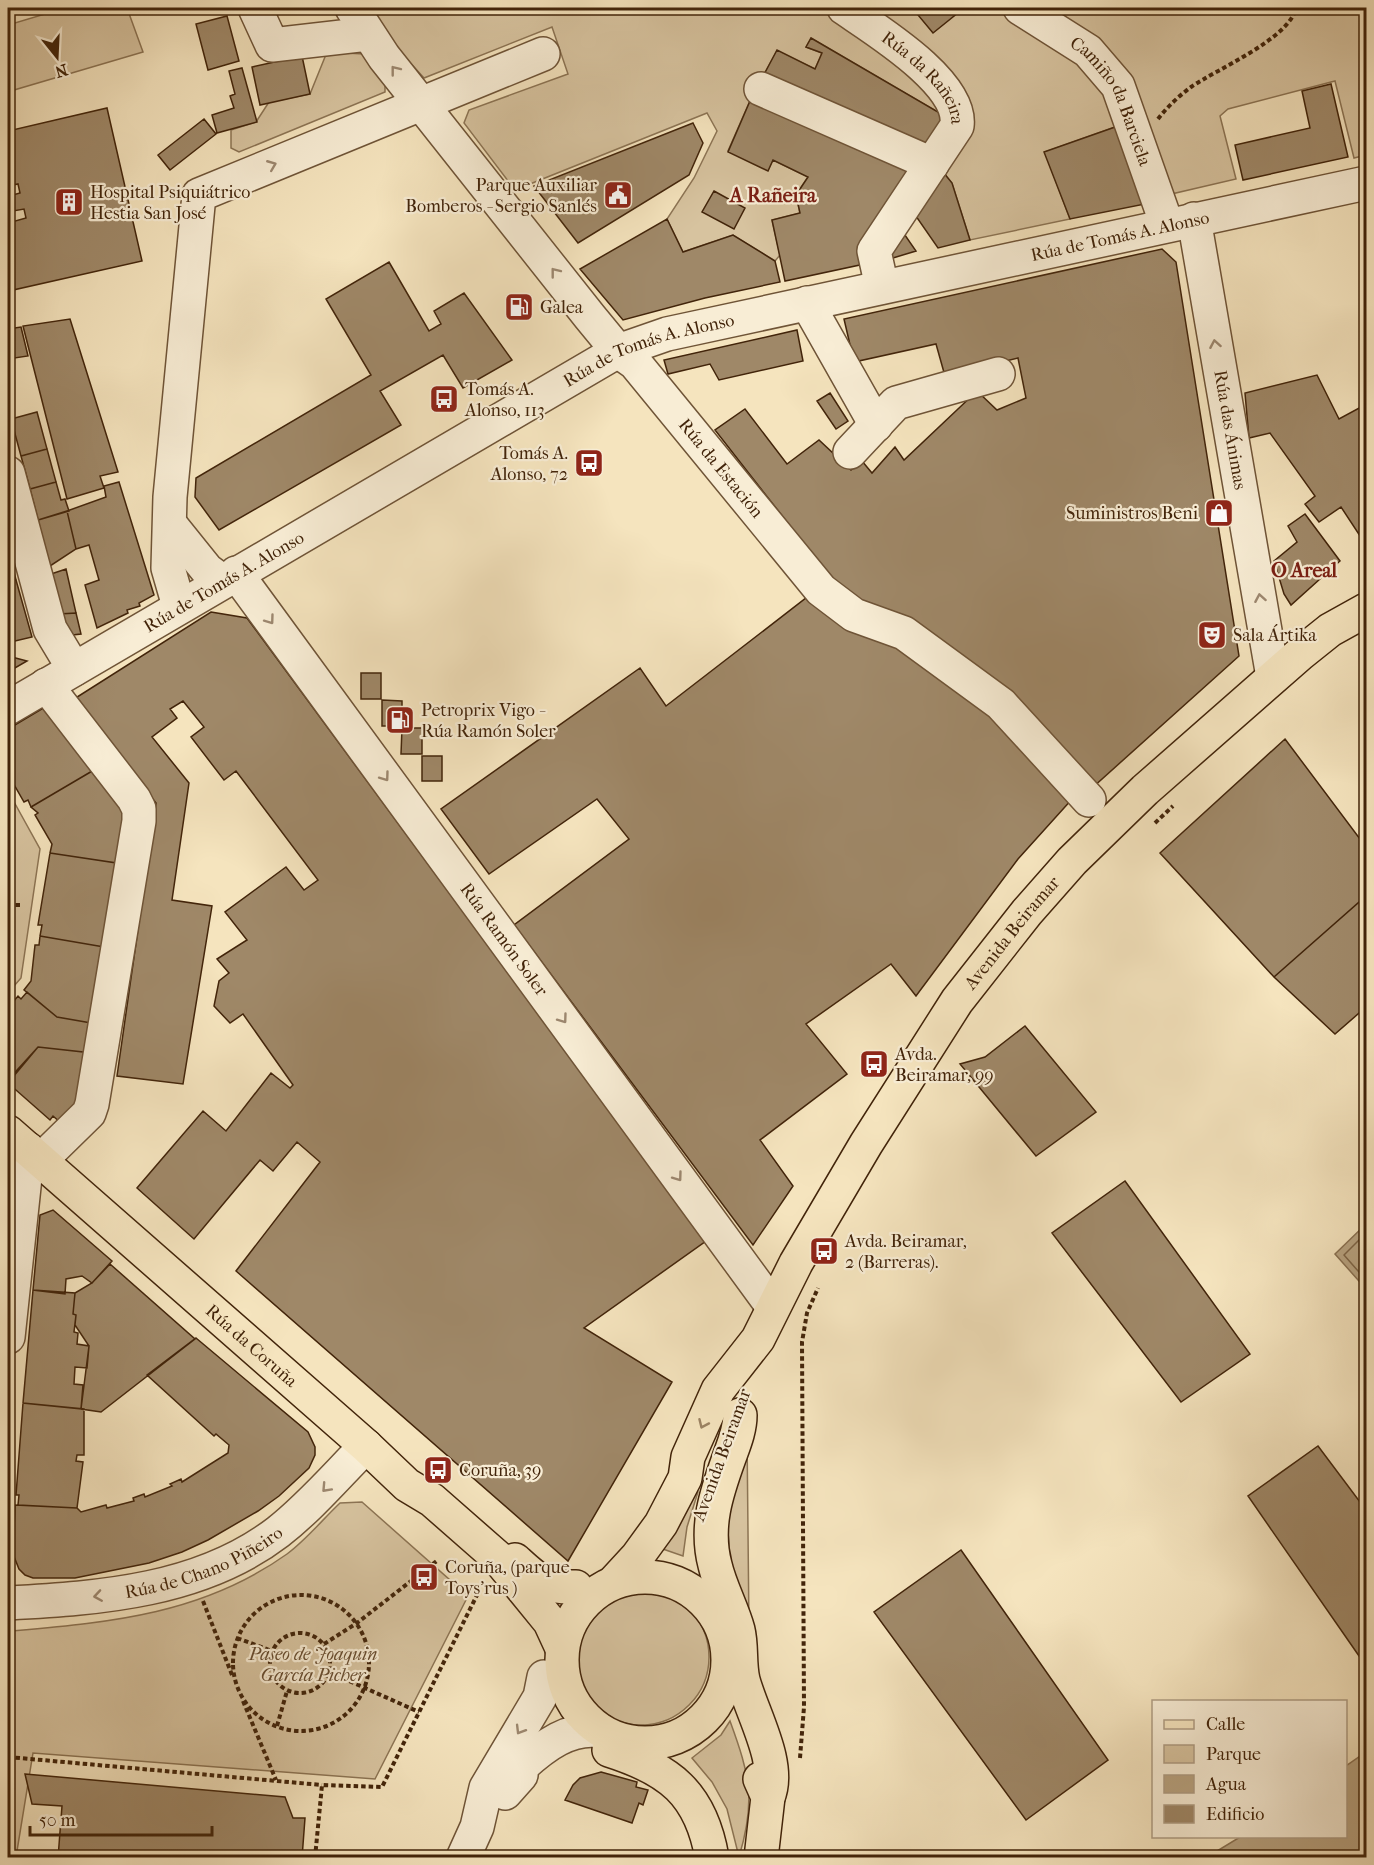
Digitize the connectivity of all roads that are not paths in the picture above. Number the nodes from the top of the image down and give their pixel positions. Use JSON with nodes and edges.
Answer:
{"nodes":[{"id":1,"x":255,"y":8,"type":"edge"},
{"id":2,"x":844,"y":8,"type":"edge"},
{"id":3,"x":1020,"y":8,"type":"edge"},
{"id":4,"x":360,"y":21,"type":"edge"},
{"id":5,"x":543,"y":54,"type":"dead end"},
{"id":6,"x":760,"y":89,"type":"dead end"},
{"id":7,"x":421,"y":104,"type":"junction"},
{"id":8,"x":932,"y":164,"type":"junction"},
{"id":9,"x":1366,"y":183,"type":"edge"},
{"id":10,"x":1180,"y":222,"type":"junction"},
{"id":11,"x":882,"y":287,"type":"junction"},
{"id":12,"x":807,"y":303,"type":"junction"},
{"id":13,"x":618,"y":351,"type":"junction"},
{"id":14,"x":998,"y":374,"type":"dead end"},
{"id":15,"x":876,"y":425,"type":"junction"},
{"id":16,"x":850,"y":452,"type":"dead end"},
{"id":17,"x":8,"y":473,"type":"edge"},
{"id":18,"x":170,"y":524,"type":"junction"},
{"id":19,"x":229,"y":577,"type":"junction"},
{"id":20,"x":179,"y":606,"type":"junction"},
{"id":21,"x":1366,"y":610,"type":"edge"},
{"id":22,"x":74,"y":669,"type":"junction"},
{"id":23,"x":1273,"y":677,"type":"junction"},
{"id":24,"x":45,"y":685,"type":"junction"},
{"id":25,"x":8,"y":708,"type":"edge"},
{"id":26,"x":1089,"y":800,"type":"dead end"},
{"id":27,"x":25,"y":1147,"type":"edge"},
{"id":28,"x":773,"y":1307,"type":"junction"},
{"id":29,"x":8,"y":1337,"type":"edge"},
{"id":30,"x":758,"y":1339,"type":"junction"},
{"id":31,"x":740,"y":1414,"type":"junction"},
{"id":32,"x":366,"y":1446,"type":"junction"},
{"id":33,"x":497,"y":1557,"type":"junction"},
{"id":34,"x":617,"y":1572,"type":"junction"},
{"id":35,"x":576,"y":1587,"type":"junction"},
{"id":36,"x":8,"y":1603,"type":"edge"},
{"id":37,"x":710,"y":1607,"type":"junction"},
{"id":38,"x":549,"y":1651,"type":"junction"},
{"id":39,"x":725,"y":1686,"type":"junction"},
{"id":40,"x":595,"y":1738,"type":"junction"},
{"id":41,"x":652,"y":1743,"type":"junction"},
{"id":42,"x":768,"y":1797,"type":"junction"},
{"id":43,"x":477,"y":1827,"type":"junction"},
{"id":44,"x":463,"y":1857,"type":"edge"},
{"id":45,"x":712,"y":1857,"type":"edge"},
{"id":46,"x":726,"y":1857,"type":"edge"},
{"id":47,"x":761,"y":1857,"type":"edge"}],
"edges":[{"from":1,"to":4,"type":"street"},
{"from":2,"to":8,"type":"street","name":"Rúa da Rañeira"},
{"from":3,"to":10,"type":"street","name":"Camiño da Barciela"},
{"from":7,"to":4,"type":"street","name":"Rúa da Estación","one_way":true},
{"from":5,"to":7,"type":"street"},
{"from":6,"to":8,"type":"street"},
{"from":13,"to":7,"type":"street","name":"Rúa da Estación","one_way":true},
{"from":18,"to":7,"type":"street","one_way":true},
{"from":8,"to":11,"type":"street","name":"Rúa da Rañeira"},
{"from":9,"to":10,"type":"street","name":"Rúa de Tomás A. Alonso"},
{"from":10,"to":11,"type":"street","name":"Rúa de Tomás A. Alonso"},
{"from":23,"to":10,"type":"street","name":"Rúa das Ánimas","one_way":true},
{"from":11,"to":12,"type":"street","name":"Rúa de Tomás A. Alonso"},
{"from":12,"to":13,"type":"street","name":"Rúa de Tomás A. Alonso"},
{"from":12,"to":15,"type":"street"},
{"from":13,"to":19,"type":"street","name":"Rúa de Tomás A. Alonso"},
{"from":13,"to":26,"type":"street","name":"Rúa da Estación"},
{"from":14,"to":15,"type":"street"},
{"from":15,"to":16,"type":"street"},
{"from":17,"to":22,"type":"street"},
{"from":18,"to":19,"type":"street","name":"Rúa Ramón Soler"},
{"from":18,"to":20,"type":"street"},
{"from":19,"to":20,"type":"street","name":"Rúa de Tomás A. Alonso"},
{"from":19,"to":28,"type":"street","name":"Rúa Ramón Soler","one_way":true},
{"from":20,"to":22,"type":"street","name":"Rúa de Tomás A. Alonso"},
{"from":21,"to":23,"type":"main road","name":"Avenida Beiramar"},
{"from":22,"to":24,"type":"street","name":"Rúa de Tomás A. Alonso"},
{"from":23,"to":28,"type":"main road","name":"Avenida Beiramar"},
{"from":24,"to":25,"type":"street","name":"Rúa de Tomás A. Alonso"},
{"from":24,"to":27,"type":"street"},
{"from":27,"to":29,"type":"street"},
{"from":27,"to":32,"type":"main road","name":"Rúa da Coruña"},
{"from":28,"to":30,"type":"main road","name":"Avenida Beiramar"},
{"from":30,"to":31,"type":"main road","name":"Avenida Beiramar"},
{"from":30,"to":34,"type":"main road","name":"Avenida Beiramar","one_way":true},
{"from":31,"to":37,"type":"main road","name":"Avenida Beiramar"},
{"from":31,"to":42,"type":"main road"},
{"from":32,"to":33,"type":"main road","name":"Rúa da Coruña"},
{"from":32,"to":36,"type":"street","name":"Rúa de Chano Piñeiro","one_way":true},
{"from":33,"to":35,"type":"main road","name":"Rúa da Coruña"},
{"from":33,"to":38,"type":"main road"},
{"from":34,"to":35,"type":"main road"},
{"from":34,"to":37,"type":"main road"},
{"from":34,"to":38,"type":"main road"},
{"from":35,"to":38,"type":"main road"},
{"from":37,"to":39,"type":"main road"},
{"from":38,"to":40,"type":"main road"},
{"from":38,"to":43,"type":"street","one_way":true},
{"from":39,"to":41,"type":"main road"},
{"from":39,"to":42,"type":"main road"},
{"from":40,"to":41,"type":"main road"},
{"from":40,"to":43,"type":"street"},
{"from":40,"to":45,"type":"main road"},
{"from":41,"to":46,"type":"main road"},
{"from":42,"to":47,"type":"main road"},
{"from":43,"to":44,"type":"street"}]}
